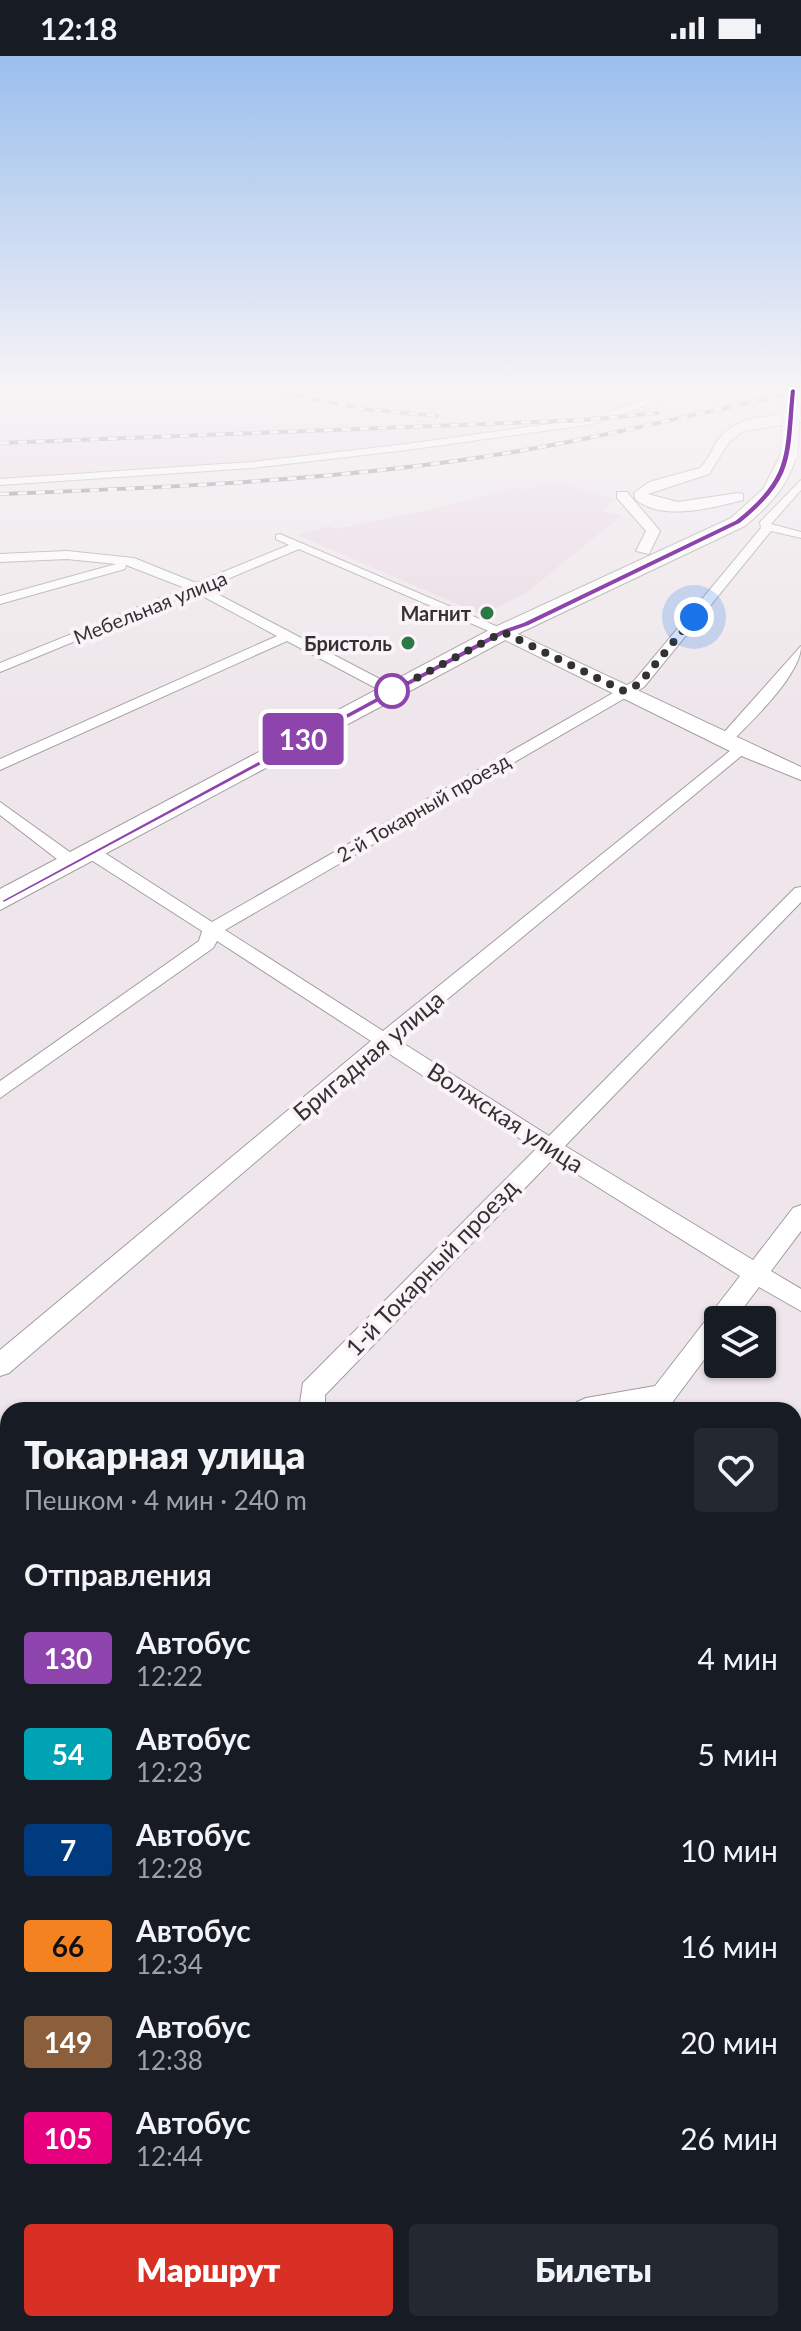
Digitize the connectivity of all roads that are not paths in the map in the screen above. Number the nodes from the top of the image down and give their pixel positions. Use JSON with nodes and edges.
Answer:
{"nodes":[{"id":1,"x":623,"y":496,"type":"edge"},
{"id":2,"x":642,"y":496,"type":"edge"},
{"id":3,"x":727,"y":496,"type":"edge"},
{"id":4,"x":737,"y":496,"type":"edge"},
{"id":5,"x":766,"y":496,"type":"edge"},
{"id":6,"x":789,"y":496,"type":"edge"},
{"id":7,"x":768,"y":527,"type":"junction"},
{"id":8,"x":801,"y":535,"type":"edge"},
{"id":9,"x":280,"y":537,"type":"dead end"},
{"id":10,"x":300,"y":545,"type":"junction"},
{"id":11,"x":644,"y":551,"type":"junction"},
{"id":12,"x":0,"y":558,"type":"edge"},
{"id":13,"x":134,"y":562,"type":"junction"},
{"id":14,"x":196,"y":588,"type":"junction"},
{"id":15,"x":0,"y":600,"type":"edge"},
{"id":16,"x":503,"y":632,"type":"junction"},
{"id":17,"x":289,"y":635,"type":"junction"},
{"id":18,"x":801,"y":650,"type":"edge"},
{"id":19,"x":0,"y":668,"type":"edge"},
{"id":20,"x":392,"y":691,"type":"junction"},
{"id":21,"x":624,"y":691,"type":"junction"},
{"id":22,"x":732,"y":745,"type":"junction"},
{"id":23,"x":0,"y":765,"type":"edge"},
{"id":24,"x":801,"y":774,"type":"edge"},
{"id":25,"x":0,"y":807,"type":"edge"},
{"id":26,"x":82,"y":857,"type":"junction"},
{"id":27,"x":801,"y":892,"type":"edge"},
{"id":28,"x":0,"y":901,"type":"edge"},
{"id":29,"x":211,"y":930,"type":"junction"},
{"id":30,"x":385,"y":1040,"type":"junction"},
{"id":31,"x":0,"y":1091,"type":"edge"},
{"id":32,"x":548,"y":1146,"type":"junction"},
{"id":33,"x":801,"y":1214,"type":"edge"},
{"id":34,"x":756,"y":1272,"type":"junction"},
{"id":35,"x":801,"y":1301,"type":"edge"},
{"id":36,"x":730,"y":1306,"type":"edge"},
{"id":37,"x":704,"y":1341,"type":"edge"},
{"id":38,"x":0,"y":1365,"type":"edge"},
{"id":39,"x":312,"y":1402,"type":"edge"},
{"id":40,"x":629,"y":1402,"type":"edge"}],
"edges":[{"from":1,"to":11,"type":"street"},
{"from":2,"to":3,"type":"street"},
{"from":4,"to":11,"type":"main road"},
{"from":5,"to":16,"type":"main road","bridge":true},
{"from":6,"to":7,"type":"street","name":"2-й Токарный проезд"},
{"from":7,"to":8,"type":"street"},
{"from":7,"to":21,"type":"street","name":"2-й Токарный проезд"},
{"from":9,"to":10,"type":"street"},
{"from":10,"to":14,"type":"street","name":"Мебельная улица"},
{"from":10,"to":16,"type":"street"},
{"from":11,"to":16,"type":"main road"},
{"from":12,"to":13,"type":"street"},
{"from":13,"to":14,"type":"street"},
{"from":13,"to":15,"type":"street"},
{"from":14,"to":17,"type":"street"},
{"from":14,"to":19,"type":"street","name":"Мебельная улица"},
{"from":16,"to":20,"type":"main road"},
{"from":16,"to":21,"type":"street"},
{"from":17,"to":20,"type":"street"},
{"from":17,"to":23,"type":"street"},
{"from":18,"to":22,"type":"street","name":"Бригадная улица"},
{"from":20,"to":26,"type":"main road"},
{"from":21,"to":22,"type":"street"},
{"from":21,"to":29,"type":"street","name":"2-й Токарный проезд"},
{"from":22,"to":24,"type":"street"},
{"from":22,"to":30,"type":"street","name":"Бригадная улица"},
{"from":25,"to":26,"type":"street","name":"Волжская улица"},
{"from":26,"to":28,"type":"main road"},
{"from":26,"to":29,"type":"street","name":"Волжская улица"},
{"from":27,"to":32,"type":"street","name":"1-й Токарный проезд"},
{"from":29,"to":30,"type":"street","name":"Волжская улица"},
{"from":29,"to":31,"type":"street","name":"2-й Токарный проезд"},
{"from":30,"to":32,"type":"street","name":"Волжская улица"},
{"from":30,"to":38,"type":"street","name":"Бригадная улица"},
{"from":32,"to":34,"type":"street","name":"Волжская улица"},
{"from":32,"to":39,"type":"street","name":"1-й Токарный проезд"},
{"from":33,"to":34,"type":"street"},
{"from":34,"to":35,"type":"street","name":"Волжская улица"},
{"from":34,"to":36,"type":"street"},
{"from":37,"to":40,"type":"street"}]}
